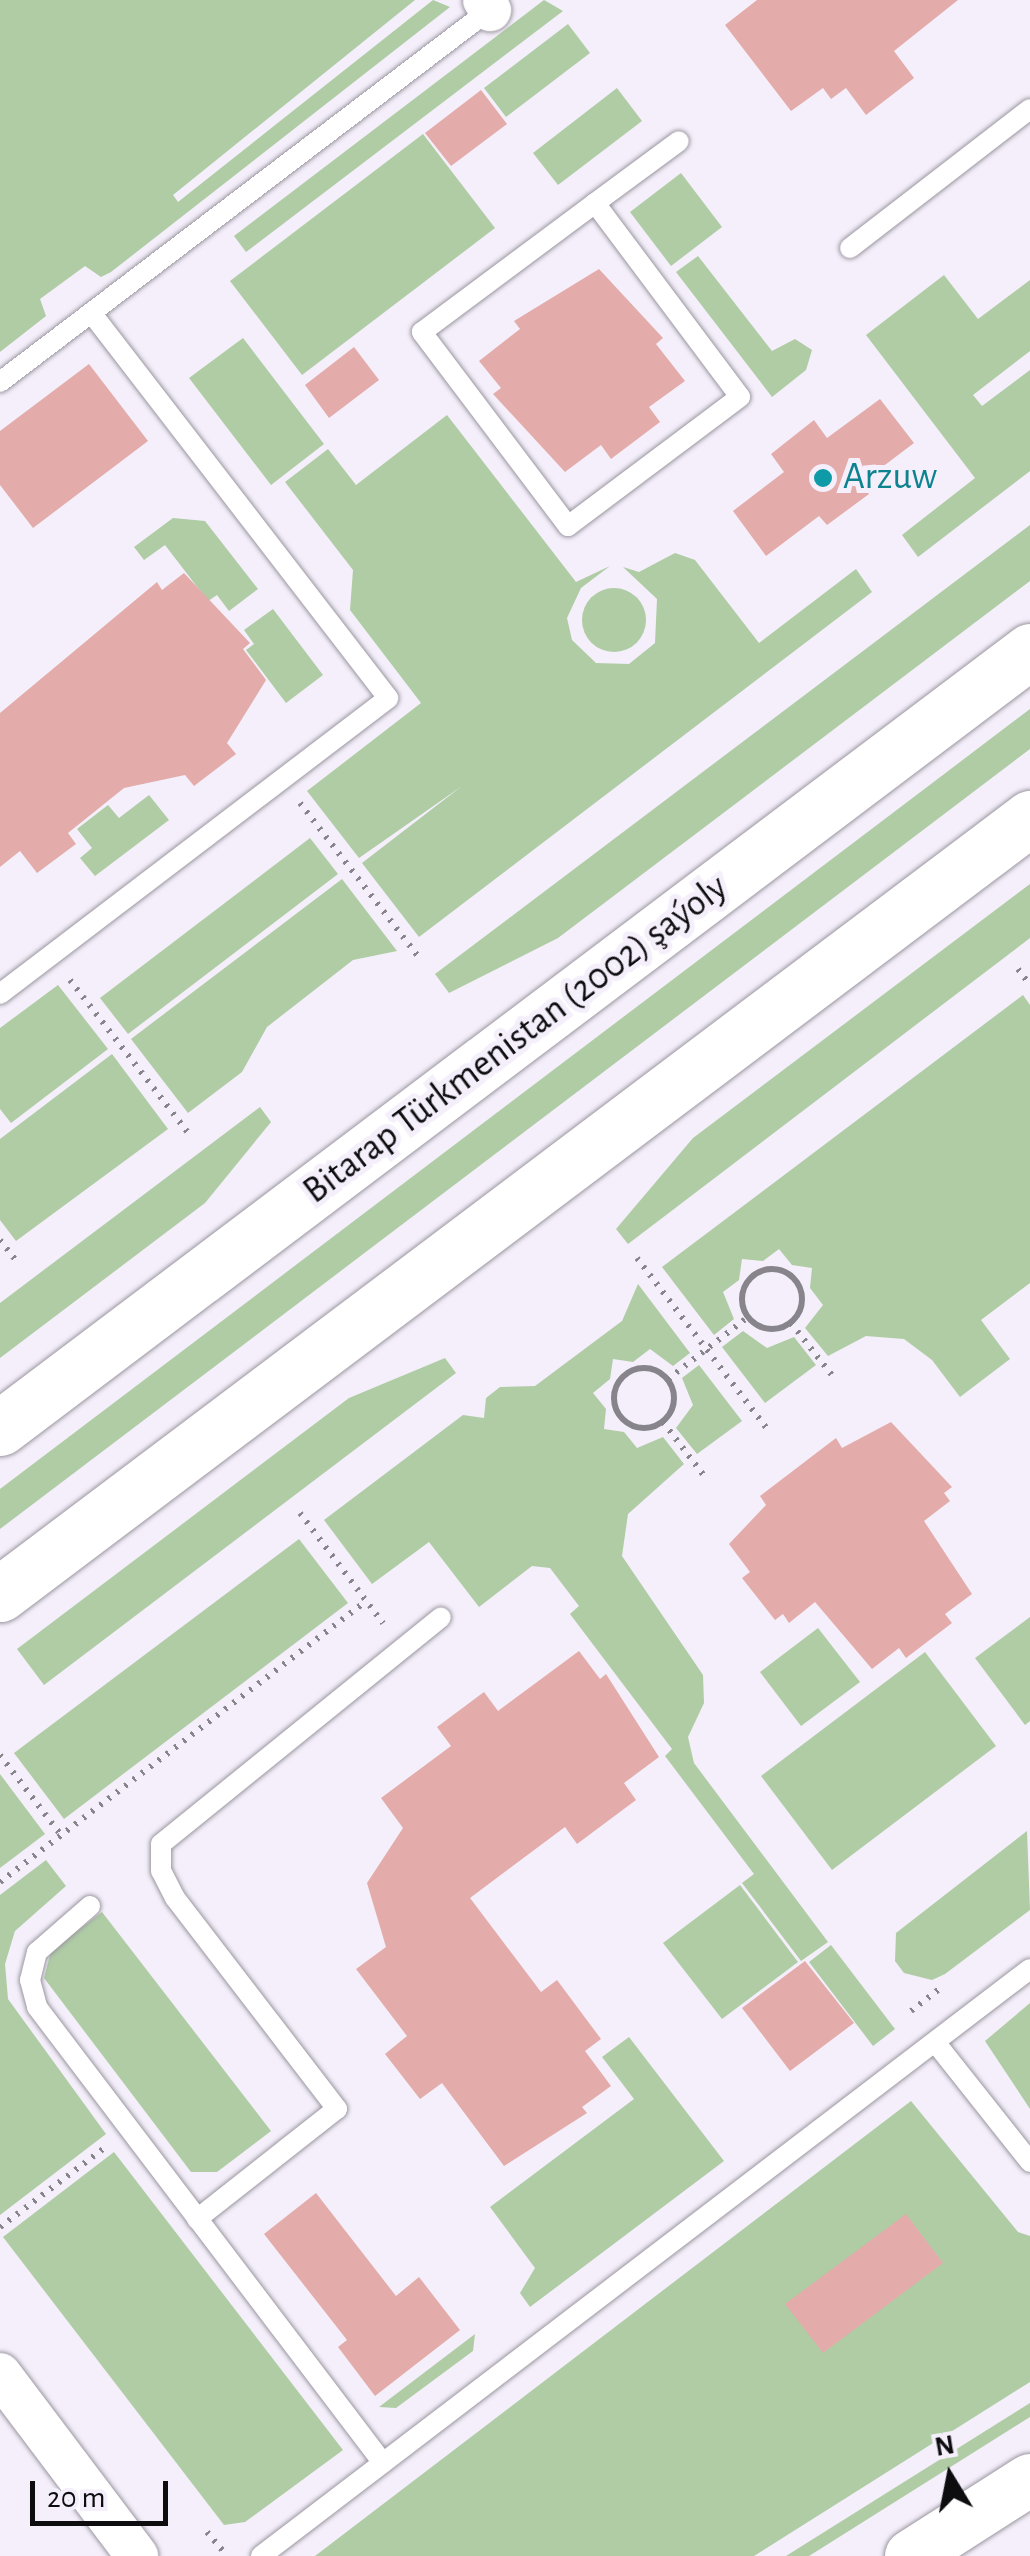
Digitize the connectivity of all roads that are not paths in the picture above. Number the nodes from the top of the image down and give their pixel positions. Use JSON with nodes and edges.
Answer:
{"nodes":[{"id":1,"x":492,"y":3,"type":"edge"},
{"id":2,"x":1030,"y":109,"type":"edge"},
{"id":3,"x":679,"y":141,"type":"dead end"},
{"id":4,"x":594,"y":204,"type":"junction"},
{"id":5,"x":850,"y":248,"type":"dead end"},
{"id":6,"x":91,"y":312,"type":"junction"},
{"id":7,"x":0,"y":382,"type":"edge"},
{"id":8,"x":1030,"y":650,"type":"edge"},
{"id":9,"x":1030,"y":818,"type":"edge"},
{"id":10,"x":0,"y":994,"type":"edge"},
{"id":11,"x":0,"y":1428,"type":"edge"},
{"id":12,"x":0,"y":1594,"type":"edge"},
{"id":13,"x":441,"y":1617,"type":"dead end"},
{"id":14,"x":90,"y":1906,"type":"dead end"},
{"id":15,"x":1030,"y":1970,"type":"edge"},
{"id":16,"x":936,"y":2042,"type":"junction"},
{"id":17,"x":1030,"y":2162,"type":"edge"},
{"id":18,"x":197,"y":2219,"type":"junction"},
{"id":19,"x":0,"y":2374,"type":"edge"},
{"id":20,"x":383,"y":2463,"type":"junction"},
{"id":21,"x":1030,"y":2480,"type":"edge"},
{"id":22,"x":137,"y":2556,"type":"edge"},
{"id":23,"x":260,"y":2556,"type":"edge"},
{"id":24,"x":911,"y":2556,"type":"edge"}],
"edges":[{"from":1,"to":6,"type":"lane"},
{"from":2,"to":5,"type":"lane"},
{"from":3,"to":4,"type":"lane"},
{"from":4,"to":4,"type":"lane"},
{"from":6,"to":7,"type":"lane"},
{"from":6,"to":10,"type":"lane"},
{"from":8,"to":11,"type":"main road","name":"Bitarap Türkmenistan (2002) şaýoly"},
{"from":9,"to":12,"type":"main road"},
{"from":13,"to":18,"type":"lane"},
{"from":14,"to":18,"type":"lane"},
{"from":15,"to":16,"type":"lane"},
{"from":16,"to":17,"type":"lane"},
{"from":16,"to":20,"type":"lane"},
{"from":18,"to":20,"type":"lane"},
{"from":19,"to":22,"type":"street"},
{"from":20,"to":23,"type":"lane"},
{"from":21,"to":24,"type":"street"}]}
